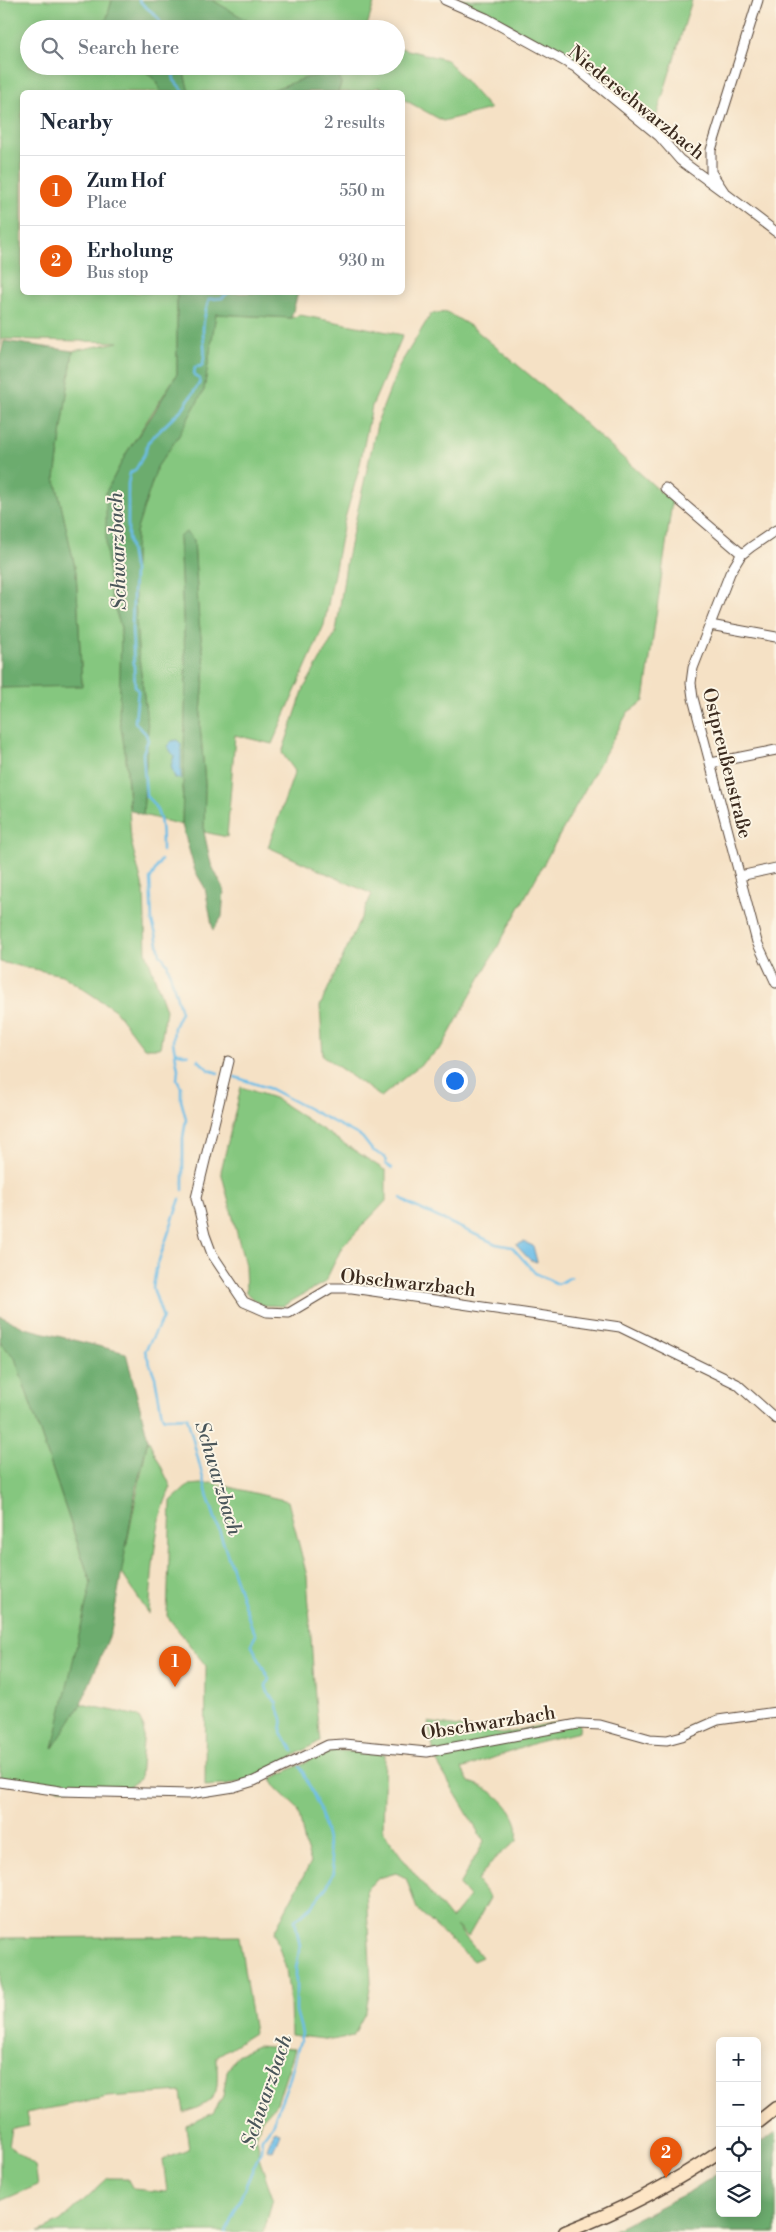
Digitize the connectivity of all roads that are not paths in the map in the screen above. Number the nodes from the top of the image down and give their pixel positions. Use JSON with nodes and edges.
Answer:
{"nodes":[{"id":1,"x":445,"y":0,"type":"edge"},
{"id":2,"x":758,"y":0,"type":"edge"},
{"id":3,"x":725,"y":193,"type":"junction"},
{"id":4,"x":776,"y":232,"type":"edge"},
{"id":5,"x":665,"y":488,"type":"dead end"},
{"id":6,"x":776,"y":530,"type":"edge"},
{"id":7,"x":742,"y":554,"type":"junction"},
{"id":8,"x":710,"y":625,"type":"junction"},
{"id":9,"x":776,"y":637,"type":"edge"},
{"id":10,"x":776,"y":750,"type":"edge"},
{"id":11,"x":711,"y":763,"type":"junction"},
{"id":12,"x":776,"y":868,"type":"edge"},
{"id":13,"x":740,"y":876,"type":"junction"},
{"id":14,"x":776,"y":983,"type":"edge"},
{"id":15,"x":229,"y":1061,"type":"dead end"},
{"id":16,"x":776,"y":1419,"type":"edge"},
{"id":17,"x":776,"y":1712,"type":"edge"},
{"id":18,"x":0,"y":1782,"type":"edge"},
{"id":19,"x":776,"y":2108,"type":"edge"},
{"id":20,"x":761,"y":2120,"type":"edge"},
{"id":21,"x":716,"y":2154,"type":"edge"},
{"id":22,"x":565,"y":2232,"type":"edge"}],
"edges":[{"from":1,"to":3,"type":"street","name":"Niederschwarzbach"},
{"from":2,"to":3,"type":"street"},
{"from":3,"to":4,"type":"street","name":"Niederschwarzbach"},
{"from":5,"to":7,"type":"street"},
{"from":6,"to":7,"type":"street","name":"Ostpreußenstraße"},
{"from":7,"to":8,"type":"street","name":"Ostpreußenstraße"},
{"from":8,"to":9,"type":"street"},
{"from":8,"to":11,"type":"street","name":"Ostpreußenstraße"},
{"from":10,"to":11,"type":"street"},
{"from":11,"to":13,"type":"street","name":"Ostpreußenstraße"},
{"from":12,"to":13,"type":"street"},
{"from":13,"to":14,"type":"street","name":"Ostpreußenstraße"},
{"from":15,"to":16,"type":"street","name":"Obschwarzbach"},
{"from":17,"to":18,"type":"street","name":"Obschwarzbach"},
{"from":19,"to":20,"type":"main road"},
{"from":21,"to":22,"type":"main road"}]}
